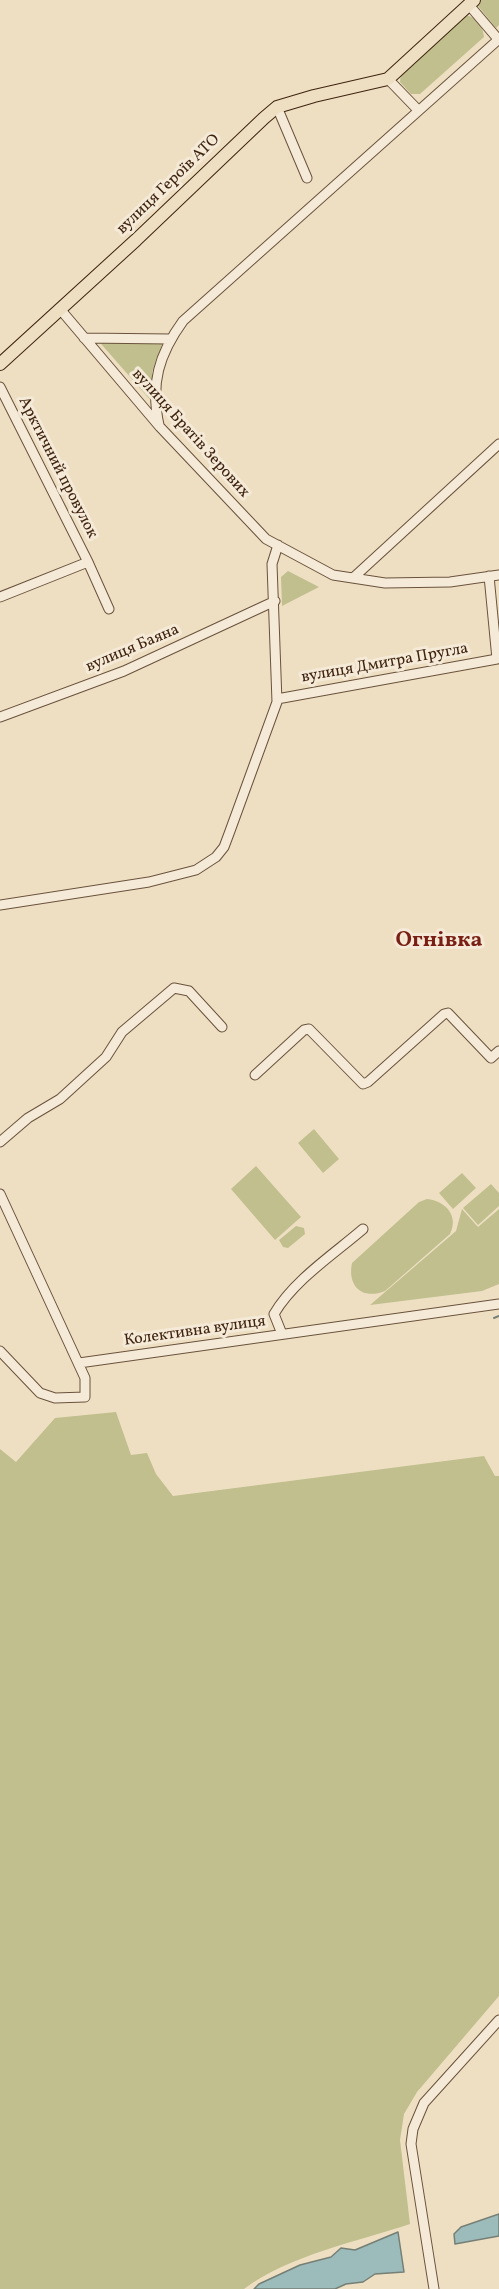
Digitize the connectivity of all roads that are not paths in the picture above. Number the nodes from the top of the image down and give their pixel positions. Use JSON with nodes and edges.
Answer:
{"nodes":[{"id":1,"x":471,"y":2,"type":"edge"},
{"id":2,"x":499,"y":39,"type":"edge"},
{"id":3,"x":388,"y":79,"type":"junction"},
{"id":4,"x":277,"y":107,"type":"junction"},
{"id":5,"x":418,"y":110,"type":"junction"},
{"id":6,"x":307,"y":178,"type":"dead end"},
{"id":7,"x":60,"y":309,"type":"junction"},
{"id":8,"x":84,"y":338,"type":"junction"},
{"id":9,"x":170,"y":339,"type":"junction"},
{"id":10,"x":0,"y":364,"type":"edge"},
{"id":11,"x":0,"y":387,"type":"edge"},
{"id":12,"x":160,"y":427,"type":"junction"},
{"id":13,"x":499,"y":444,"type":"edge"},
{"id":14,"x":278,"y":545,"type":"junction"},
{"id":15,"x":88,"y":562,"type":"junction"},
{"id":16,"x":494,"y":576,"type":"edge"},
{"id":17,"x":353,"y":578,"type":"junction"},
{"id":18,"x":0,"y":597,"type":"edge"},
{"id":19,"x":275,"y":601,"type":"junction"},
{"id":20,"x":109,"y":609,"type":"dead end"},
{"id":21,"x":498,"y":660,"type":"edge"},
{"id":22,"x":277,"y":699,"type":"junction"},
{"id":23,"x":0,"y":717,"type":"edge"},
{"id":24,"x":0,"y":905,"type":"edge"},
{"id":25,"x":222,"y":1028,"type":"dead end"},
{"id":26,"x":499,"y":1051,"type":"edge"},
{"id":27,"x":255,"y":1075,"type":"dead end"},
{"id":28,"x":0,"y":1142,"type":"edge"},
{"id":29,"x":0,"y":1194,"type":"edge"},
{"id":30,"x":363,"y":1228,"type":"dead end"},
{"id":31,"x":499,"y":1304,"type":"edge"},
{"id":32,"x":282,"y":1334,"type":"junction"},
{"id":33,"x":0,"y":1351,"type":"edge"},
{"id":34,"x":79,"y":1363,"type":"junction"},
{"id":35,"x":499,"y":2020,"type":"edge"},
{"id":36,"x":434,"y":2289,"type":"edge"}],
"edges":[{"from":1,"to":2,"type":"street","name":"вулиця Героїв АТО"},
{"from":1,"to":3,"type":"main road","name":"вулиця Героїв АТО"},
{"from":2,"to":5,"type":"street","name":"вулиця Героїв АТО"},
{"from":3,"to":4,"type":"main road","name":"вулиця Героїв АТО"},
{"from":3,"to":5,"type":"street"},
{"from":4,"to":6,"type":"street"},
{"from":4,"to":7,"type":"main road","name":"вулиця Героїв АТО"},
{"from":5,"to":9,"type":"street","name":"вулиця Героїв АТО"},
{"from":7,"to":8,"type":"street","name":"вулиця Братів Зерових"},
{"from":7,"to":10,"type":"main road","name":"вулиця Героїв АТО"},
{"from":8,"to":9,"type":"street"},
{"from":8,"to":12,"type":"street","name":"вулиця Братів Зерових"},
{"from":9,"to":12,"type":"street","name":"вулиця Героїв АТО"},
{"from":11,"to":15,"type":"street","name":"Арктичний провулок"},
{"from":12,"to":14,"type":"street","name":"вулиця Братів Зерових"},
{"from":13,"to":17,"type":"street"},
{"from":14,"to":17,"type":"street","name":"вулиця Братів Зерових"},
{"from":14,"to":19,"type":"street","name":"вулиця Дмитра Пругла"},
{"from":15,"to":18,"type":"street","name":"Арктичний провулок"},
{"from":15,"to":20,"type":"street","name":"Арктичний провулок"},
{"from":16,"to":17,"type":"street","name":"вулиця Братів Зерових"},
{"from":16,"to":21,"type":"street"},
{"from":19,"to":22,"type":"street","name":"вулиця Дмитра Пругла"},
{"from":19,"to":23,"type":"street","name":"вулиця Баяна"},
{"from":21,"to":22,"type":"street","name":"вулиця Дмитра Пругла"},
{"from":22,"to":24,"type":"street","name":"вулиця Дмитра Пругла"},
{"from":25,"to":28,"type":"street"},
{"from":26,"to":27,"type":"street"},
{"from":29,"to":34,"type":"street"},
{"from":30,"to":32,"type":"street"},
{"from":31,"to":32,"type":"street","name":"Колективна вулиця"},
{"from":32,"to":34,"type":"street","name":"Колективна вулиця"},
{"from":33,"to":34,"type":"street"},
{"from":35,"to":36,"type":"street"}]}
